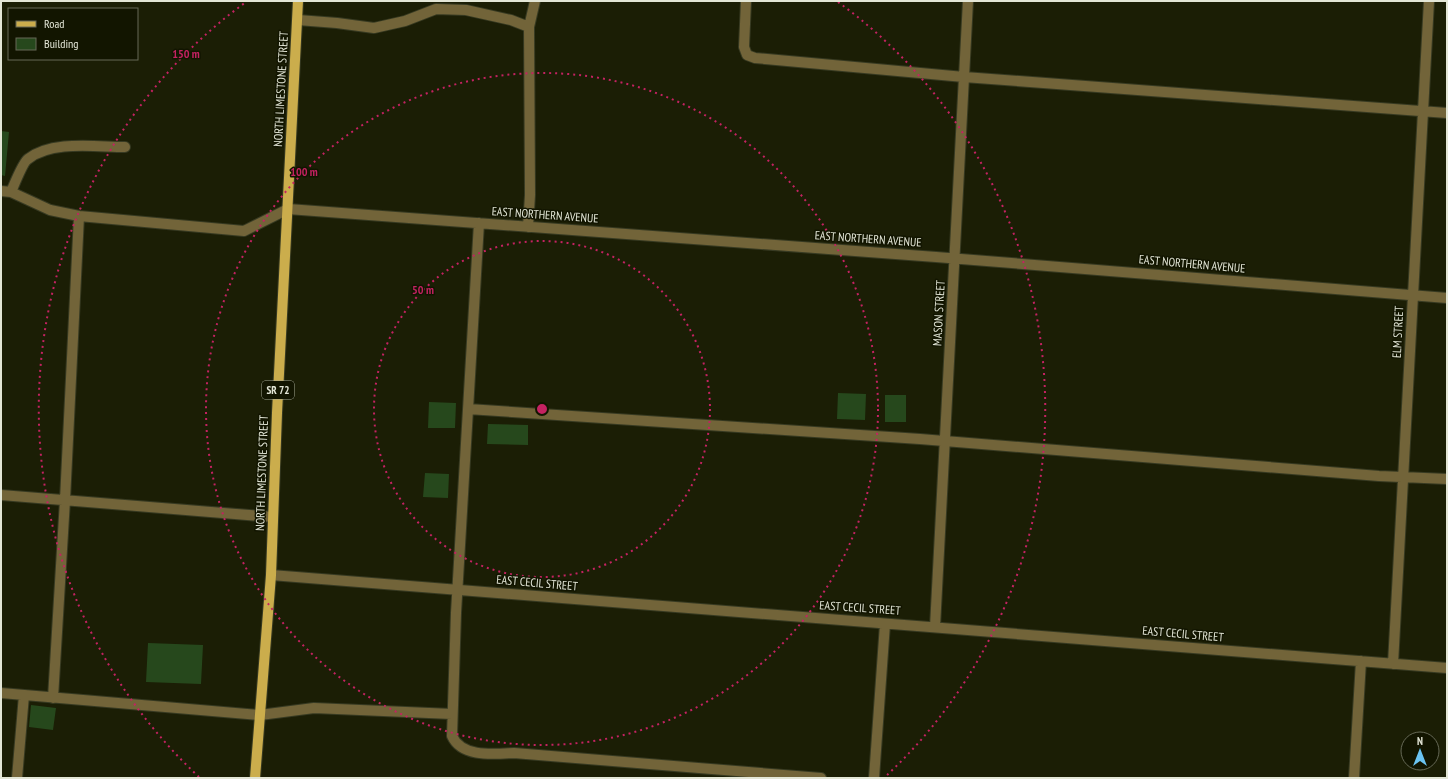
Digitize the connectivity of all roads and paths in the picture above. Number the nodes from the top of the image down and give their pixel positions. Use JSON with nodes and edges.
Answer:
{"nodes":[{"id":1,"x":298,"y":1,"type":"edge"},
{"id":2,"x":535,"y":1,"type":"edge"},
{"id":3,"x":746,"y":1,"type":"edge"},
{"id":4,"x":968,"y":1,"type":"edge"},
{"id":5,"x":1429,"y":1,"type":"edge"},
{"id":6,"x":298,"y":20,"type":"junction"},
{"id":7,"x":529,"y":27,"type":"junction"},
{"id":8,"x":964,"y":77,"type":"junction"},
{"id":9,"x":1423,"y":111,"type":"junction"},
{"id":10,"x":1447,"y":113,"type":"edge"},
{"id":11,"x":125,"y":147,"type":"dead end"},
{"id":12,"x":6,"y":191,"type":"edge"},
{"id":13,"x":288,"y":209,"type":"junction"},
{"id":14,"x":79,"y":216,"type":"junction"},
{"id":15,"x":479,"y":223,"type":"junction"},
{"id":16,"x":528,"y":227,"type":"junction"},
{"id":17,"x":955,"y":258,"type":"junction"},
{"id":18,"x":1413,"y":295,"type":"junction"},
{"id":19,"x":1447,"y":298,"type":"edge"},
{"id":20,"x":468,"y":409,"type":"junction"},
{"id":21,"x":944,"y":441,"type":"junction"},
{"id":22,"x":1404,"y":476,"type":"junction"},
{"id":23,"x":1447,"y":479,"type":"edge"},
{"id":24,"x":1,"y":495,"type":"edge"},
{"id":25,"x":65,"y":500,"type":"junction"},
{"id":26,"x":273,"y":517,"type":"junction"},
{"id":27,"x":271,"y":575,"type":"junction"},
{"id":28,"x":457,"y":590,"type":"junction"},
{"id":29,"x":885,"y":624,"type":"junction"},
{"id":30,"x":935,"y":627,"type":"junction"},
{"id":31,"x":1361,"y":661,"type":"junction"},
{"id":32,"x":1393,"y":664,"type":"junction"},
{"id":33,"x":1447,"y":668,"type":"edge"},
{"id":34,"x":1,"y":693,"type":"edge"},
{"id":35,"x":24,"y":695,"type":"junction"},
{"id":36,"x":53,"y":698,"type":"junction"},
{"id":37,"x":452,"y":714,"type":"junction"},
{"id":38,"x":260,"y":715,"type":"junction"},
{"id":39,"x":17,"y":778,"type":"edge"},
{"id":40,"x":255,"y":778,"type":"edge"},
{"id":41,"x":821,"y":778,"type":"edge"},
{"id":42,"x":874,"y":778,"type":"edge"},
{"id":43,"x":1354,"y":778,"type":"edge"}],
"edges":[{"from":1,"to":6,"type":"main road","name":"NORTH LIMESTONE STREET","number":"SR 72"},
{"from":2,"to":7,"type":"street"},
{"from":3,"to":8,"type":"street"},
{"from":4,"to":8,"type":"street","name":"MASON STREET"},
{"from":5,"to":9,"type":"street","name":"ELM STREET"},
{"from":6,"to":7,"type":"street"},
{"from":6,"to":13,"type":"main road","name":"NORTH LIMESTONE STREET","number":"SR 72"},
{"from":7,"to":16,"type":"street"},
{"from":8,"to":9,"type":"street"},
{"from":8,"to":17,"type":"street","name":"MASON STREET"},
{"from":9,"to":10,"type":"street"},
{"from":9,"to":18,"type":"street","name":"ELM STREET"},
{"from":11,"to":12,"type":"street"},
{"from":12,"to":14,"type":"street"},
{"from":13,"to":14,"type":"street"},
{"from":13,"to":15,"type":"street","name":"EAST NORTHERN AVENUE"},
{"from":13,"to":26,"type":"main road","name":"NORTH LIMESTONE STREET","number":"SR 72"},
{"from":14,"to":25,"type":"street"},
{"from":15,"to":16,"type":"street","name":"EAST NORTHERN AVENUE"},
{"from":15,"to":20,"type":"street"},
{"from":16,"to":17,"type":"street","name":"EAST NORTHERN AVENUE"},
{"from":17,"to":18,"type":"street","name":"EAST NORTHERN AVENUE"},
{"from":17,"to":21,"type":"street","name":"MASON STREET"},
{"from":18,"to":19,"type":"street","name":"EAST NORTHERN AVENUE"},
{"from":18,"to":22,"type":"street","name":"ELM STREET"},
{"from":20,"to":21,"type":"street"},
{"from":20,"to":28,"type":"street"},
{"from":21,"to":22,"type":"street"},
{"from":21,"to":30,"type":"street","name":"MASON STREET"},
{"from":22,"to":23,"type":"street"},
{"from":22,"to":32,"type":"street","name":"ELM STREET"},
{"from":24,"to":25,"type":"street"},
{"from":25,"to":26,"type":"street"},
{"from":25,"to":36,"type":"street"},
{"from":26,"to":27,"type":"main road","name":"NORTH LIMESTONE STREET","number":"SR 72"},
{"from":27,"to":28,"type":"street","name":"EAST CECIL STREET"},
{"from":27,"to":38,"type":"main road","name":"NORTH LIMESTONE STREET","number":"SR 72"},
{"from":28,"to":29,"type":"street","name":"EAST CECIL STREET"},
{"from":28,"to":37,"type":"street"},
{"from":29,"to":30,"type":"street","name":"EAST CECIL STREET"},
{"from":29,"to":42,"type":"street"},
{"from":30,"to":31,"type":"street","name":"EAST CECIL STREET"},
{"from":31,"to":32,"type":"street","name":"EAST CECIL STREET"},
{"from":31,"to":43,"type":"street"},
{"from":32,"to":33,"type":"street","name":"EAST CECIL STREET"},
{"from":34,"to":35,"type":"street"},
{"from":35,"to":36,"type":"street"},
{"from":35,"to":39,"type":"street"},
{"from":36,"to":38,"type":"street"},
{"from":37,"to":38,"type":"street"},
{"from":37,"to":41,"type":"street"},
{"from":38,"to":40,"type":"main road","name":"NORTH LIMESTONE STREET","number":"SR 72"}]}
